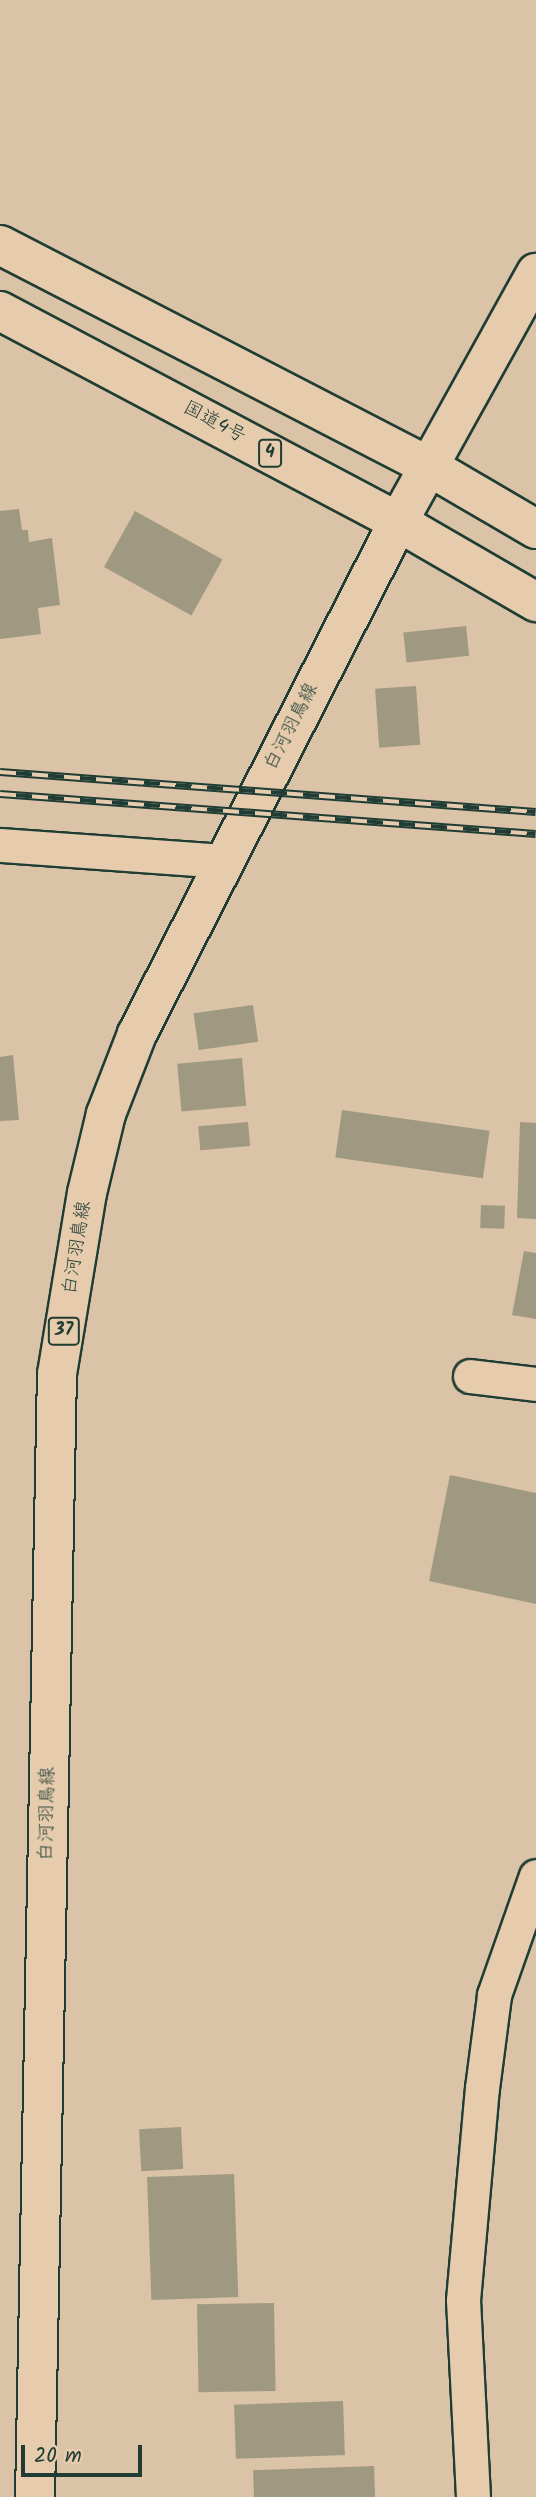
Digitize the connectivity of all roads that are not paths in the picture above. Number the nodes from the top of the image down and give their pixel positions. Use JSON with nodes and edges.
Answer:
{"nodes":[{"id":1,"x":0,"y":245,"type":"edge"},
{"id":2,"x":536,"y":273,"type":"edge"},
{"id":3,"x":0,"y":311,"type":"edge"},
{"id":4,"x":428,"y":466,"type":"junction"},
{"id":5,"x":398,"y":522,"type":"junction"},
{"id":6,"x":536,"y":529,"type":"edge"},
{"id":7,"x":536,"y":602,"type":"edge"},
{"id":8,"x":0,"y":845,"type":"edge"},
{"id":9,"x":224,"y":861,"type":"junction"},
{"id":10,"x":470,"y":1376,"type":"dead end"},
{"id":11,"x":536,"y":1384,"type":"edge"},
{"id":12,"x":536,"y":1876,"type":"edge"},
{"id":13,"x":524,"y":1939,"type":"edge"},
{"id":14,"x":35,"y":2497,"type":"edge"},
{"id":15,"x":473,"y":2497,"type":"edge"}],
"edges":[{"from":1,"to":4,"type":"main road"},
{"from":2,"to":4,"type":"main road","name":"白河羽鳥線","number":"37"},
{"from":3,"to":5,"type":"main road","name":"国道4号","number":"4"},
{"from":4,"to":5,"type":"main road","name":"白河羽鳥線","number":"37"},
{"from":4,"to":6,"type":"main road"},
{"from":5,"to":7,"type":"main road","name":"国道4号","number":"4"},
{"from":5,"to":9,"type":"main road","name":"白河羽鳥線","number":"37"},
{"from":8,"to":9,"type":"street"},
{"from":9,"to":14,"type":"main road","name":"白河羽鳥線","number":"37"},
{"from":10,"to":11,"type":"street"},
{"from":12,"to":13,"type":"street"},
{"from":13,"to":15,"type":"street"}]}
